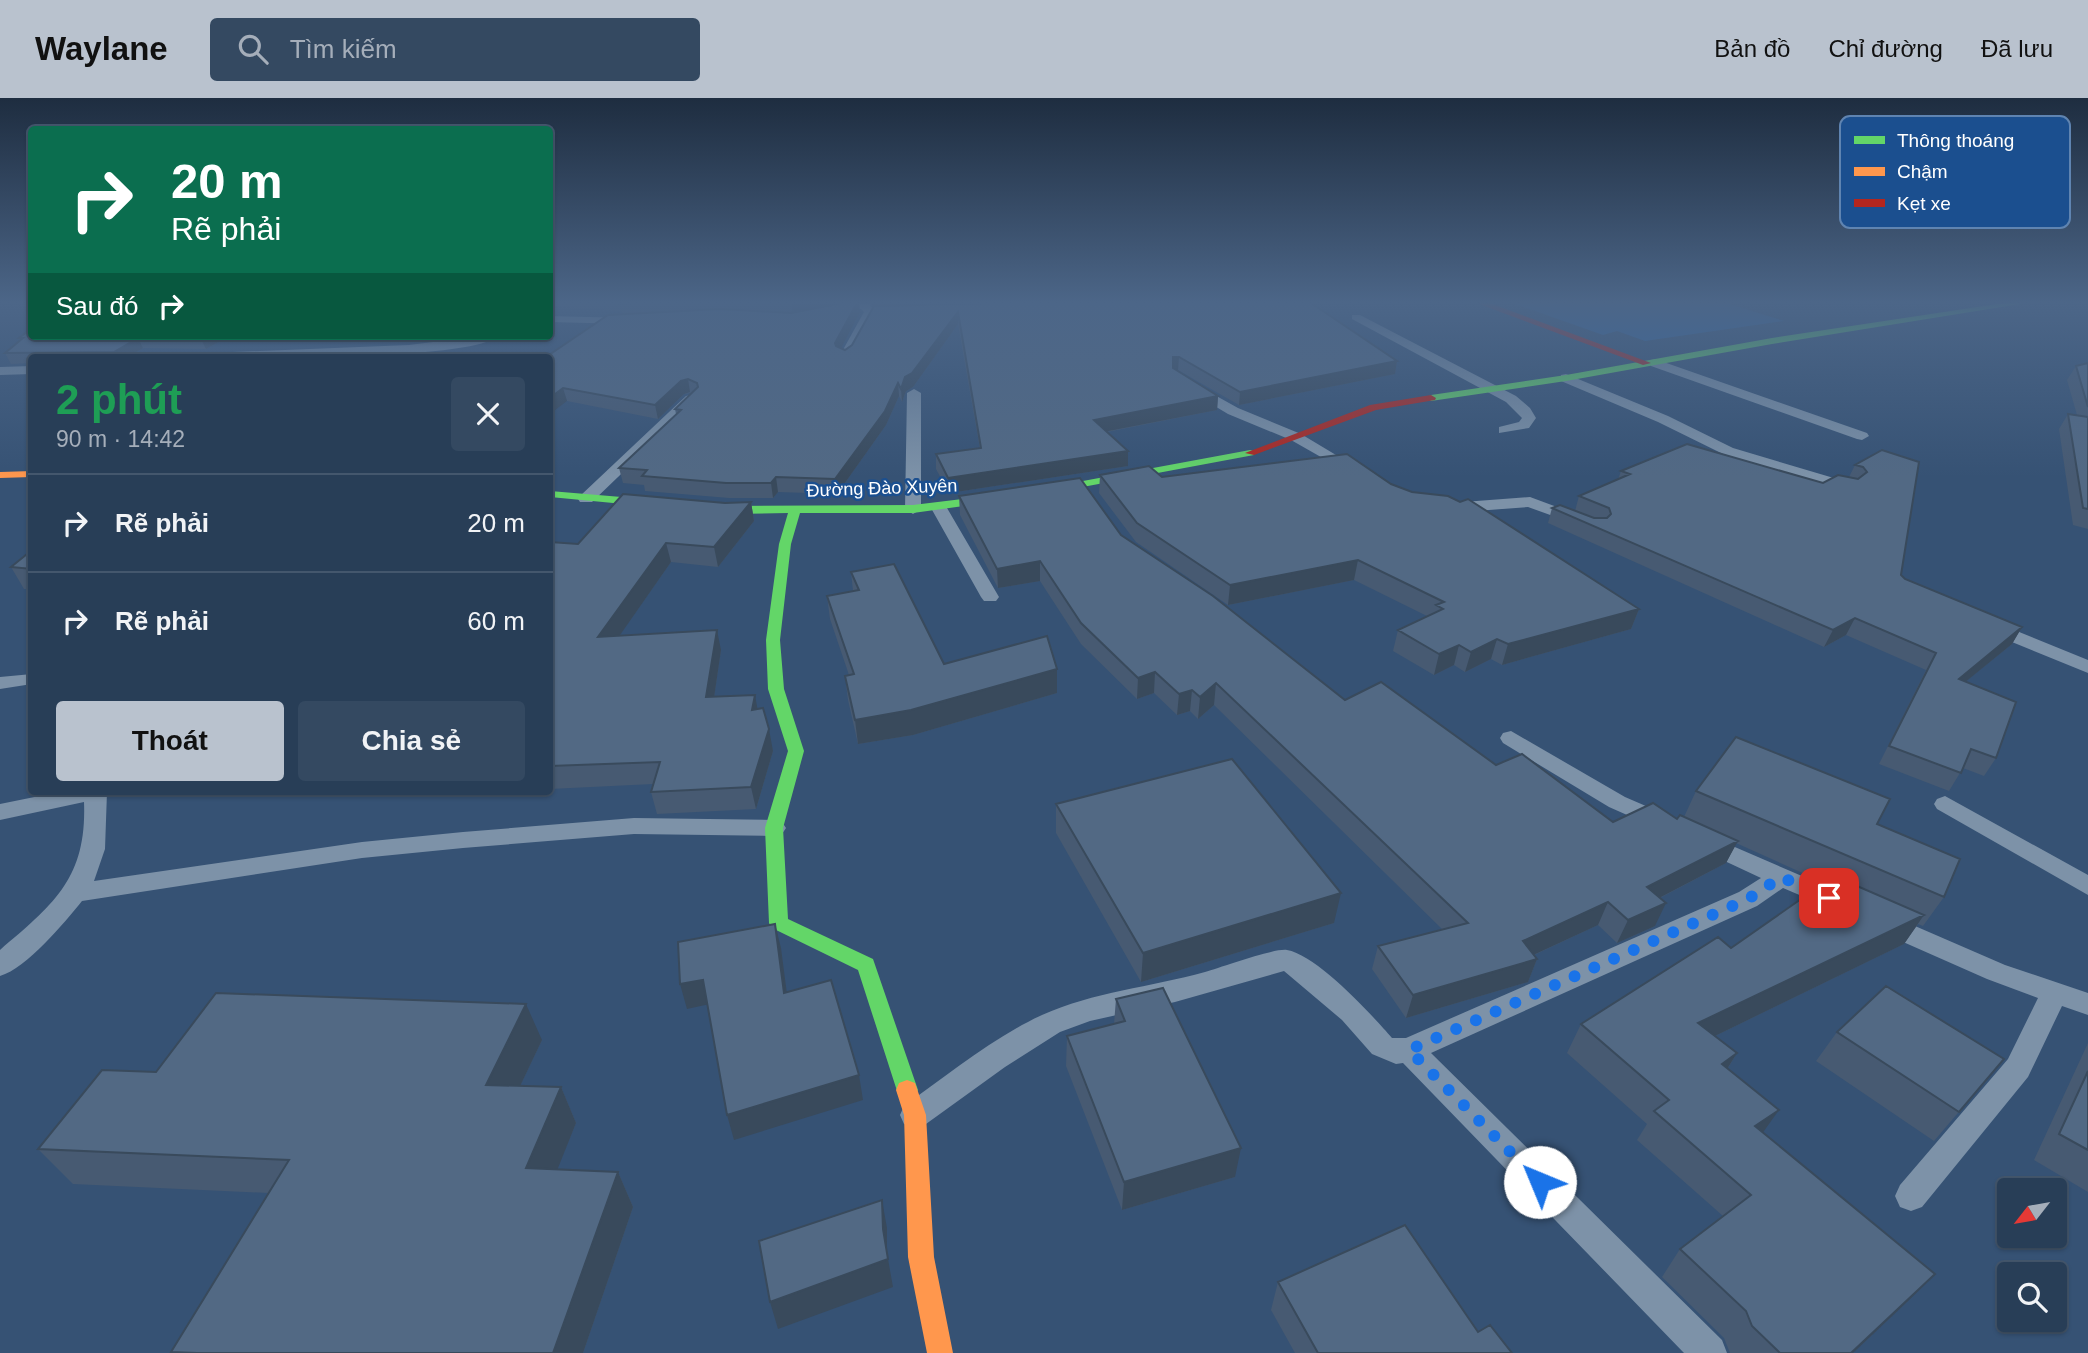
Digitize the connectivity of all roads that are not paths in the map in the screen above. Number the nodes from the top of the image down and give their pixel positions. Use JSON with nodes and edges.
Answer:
{"nodes":[{"id":1,"x":1434,"y":360,"type":"edge"},
{"id":2,"x":1641,"y":360,"type":"edge"},
{"id":3,"x":1670,"y":360,"type":"edge"},
{"id":4,"x":1651,"y":363,"type":"junction"},
{"id":5,"x":28,"y":370,"type":"edge"},
{"id":6,"x":0,"y":371,"type":"edge"},
{"id":7,"x":1177,"y":376,"type":"edge"},
{"id":8,"x":1566,"y":378,"type":"junction"},
{"id":9,"x":1492,"y":388,"type":"junction"},
{"id":10,"x":914,"y":393,"type":"dead end"},
{"id":11,"x":691,"y":399,"type":"edge"},
{"id":12,"x":1504,"y":430,"type":"dead end"},
{"id":13,"x":1861,"y":436,"type":"dead end"},
{"id":14,"x":1296,"y":437,"type":"junction"},
{"id":15,"x":28,"y":474,"type":"edge"},
{"id":16,"x":0,"y":475,"type":"edge"},
{"id":17,"x":1370,"y":480,"type":"edge"},
{"id":18,"x":1849,"y":487,"type":"edge"},
{"id":19,"x":553,"y":494,"type":"edge"},
{"id":20,"x":586,"y":499,"type":"junction"},
{"id":21,"x":939,"y":508,"type":"junction"},
{"id":22,"x":1437,"y":508,"type":"edge"},
{"id":23,"x":913,"y":509,"type":"junction"},
{"id":24,"x":795,"y":510,"type":"junction"},
{"id":25,"x":1596,"y":528,"type":"edge"},
{"id":26,"x":990,"y":597,"type":"dead end"},
{"id":27,"x":1977,"y":620,"type":"edge"},
{"id":28,"x":2088,"y":667,"type":"edge"},
{"id":29,"x":28,"y":679,"type":"edge"},
{"id":30,"x":0,"y":683,"type":"edge"},
{"id":31,"x":1511,"y":738,"type":"dead end"},
{"id":32,"x":82,"y":795,"type":"edge"},
{"id":33,"x":96,"y":795,"type":"edge"},
{"id":34,"x":1944,"y":804,"type":"dead end"},
{"id":35,"x":0,"y":812,"type":"edge"},
{"id":36,"x":774,"y":828,"type":"junction"},
{"id":37,"x":1781,"y":877,"type":"junction"},
{"id":38,"x":2088,"y":886,"type":"edge"},
{"id":39,"x":78,"y":892,"type":"junction"},
{"id":40,"x":0,"y":966,"type":"edge"},
{"id":41,"x":2054,"y":994,"type":"junction"},
{"id":42,"x":2088,"y":1004,"type":"edge"},
{"id":43,"x":1409,"y":1050,"type":"junction"},
{"id":44,"x":915,"y":1115,"type":"junction"},
{"id":45,"x":1911,"y":1196,"type":"dead end"},
{"id":46,"x":940,"y":1353,"type":"edge"},
{"id":47,"x":1709,"y":1353,"type":"edge"}],
"edges":[{"from":1,"to":9,"type":"lane"},
{"from":2,"to":4,"type":"street"},
{"from":3,"to":4,"type":"street","name":"Đường Đào Xuyên"},
{"from":4,"to":8,"type":"street","name":"Đường Đào Xuyên"},
{"from":4,"to":13,"type":"lane"},
{"from":5,"to":6,"type":"lane"},
{"from":7,"to":14,"type":"lane"},
{"from":8,"to":9,"type":"street","name":"Đường Đào Xuyên"},
{"from":8,"to":18,"type":"lane"},
{"from":9,"to":12,"type":"lane"},
{"from":9,"to":14,"type":"street","name":"Đường Đào Xuyên"},
{"from":10,"to":23,"type":"lane"},
{"from":11,"to":20,"type":"lane"},
{"from":14,"to":17,"type":"lane"},
{"from":14,"to":21,"type":"street","name":"Đường Đào Xuyên"},
{"from":15,"to":16,"type":"street"},
{"from":19,"to":20,"type":"street","name":"Đường Đào Xuyên"},
{"from":20,"to":24,"type":"street","name":"Đường Đào Xuyên"},
{"from":21,"to":23,"type":"street","name":"Đường Đào Xuyên"},
{"from":21,"to":26,"type":"lane"},
{"from":22,"to":25,"type":"lane"},
{"from":23,"to":24,"type":"street","name":"Đường Đào Xuyên"},
{"from":24,"to":36,"type":"street"},
{"from":27,"to":28,"type":"lane"},
{"from":29,"to":30,"type":"lane"},
{"from":31,"to":37,"type":"lane"},
{"from":32,"to":35,"type":"lane"},
{"from":33,"to":39,"type":"lane"},
{"from":34,"to":38,"type":"lane"},
{"from":36,"to":39,"type":"lane"},
{"from":36,"to":44,"type":"street"},
{"from":37,"to":41,"type":"lane"},
{"from":37,"to":43,"type":"lane"},
{"from":39,"to":40,"type":"lane"},
{"from":41,"to":42,"type":"lane"},
{"from":41,"to":45,"type":"lane"},
{"from":43,"to":44,"type":"lane"},
{"from":43,"to":47,"type":"lane"},
{"from":44,"to":46,"type":"street"}]}
